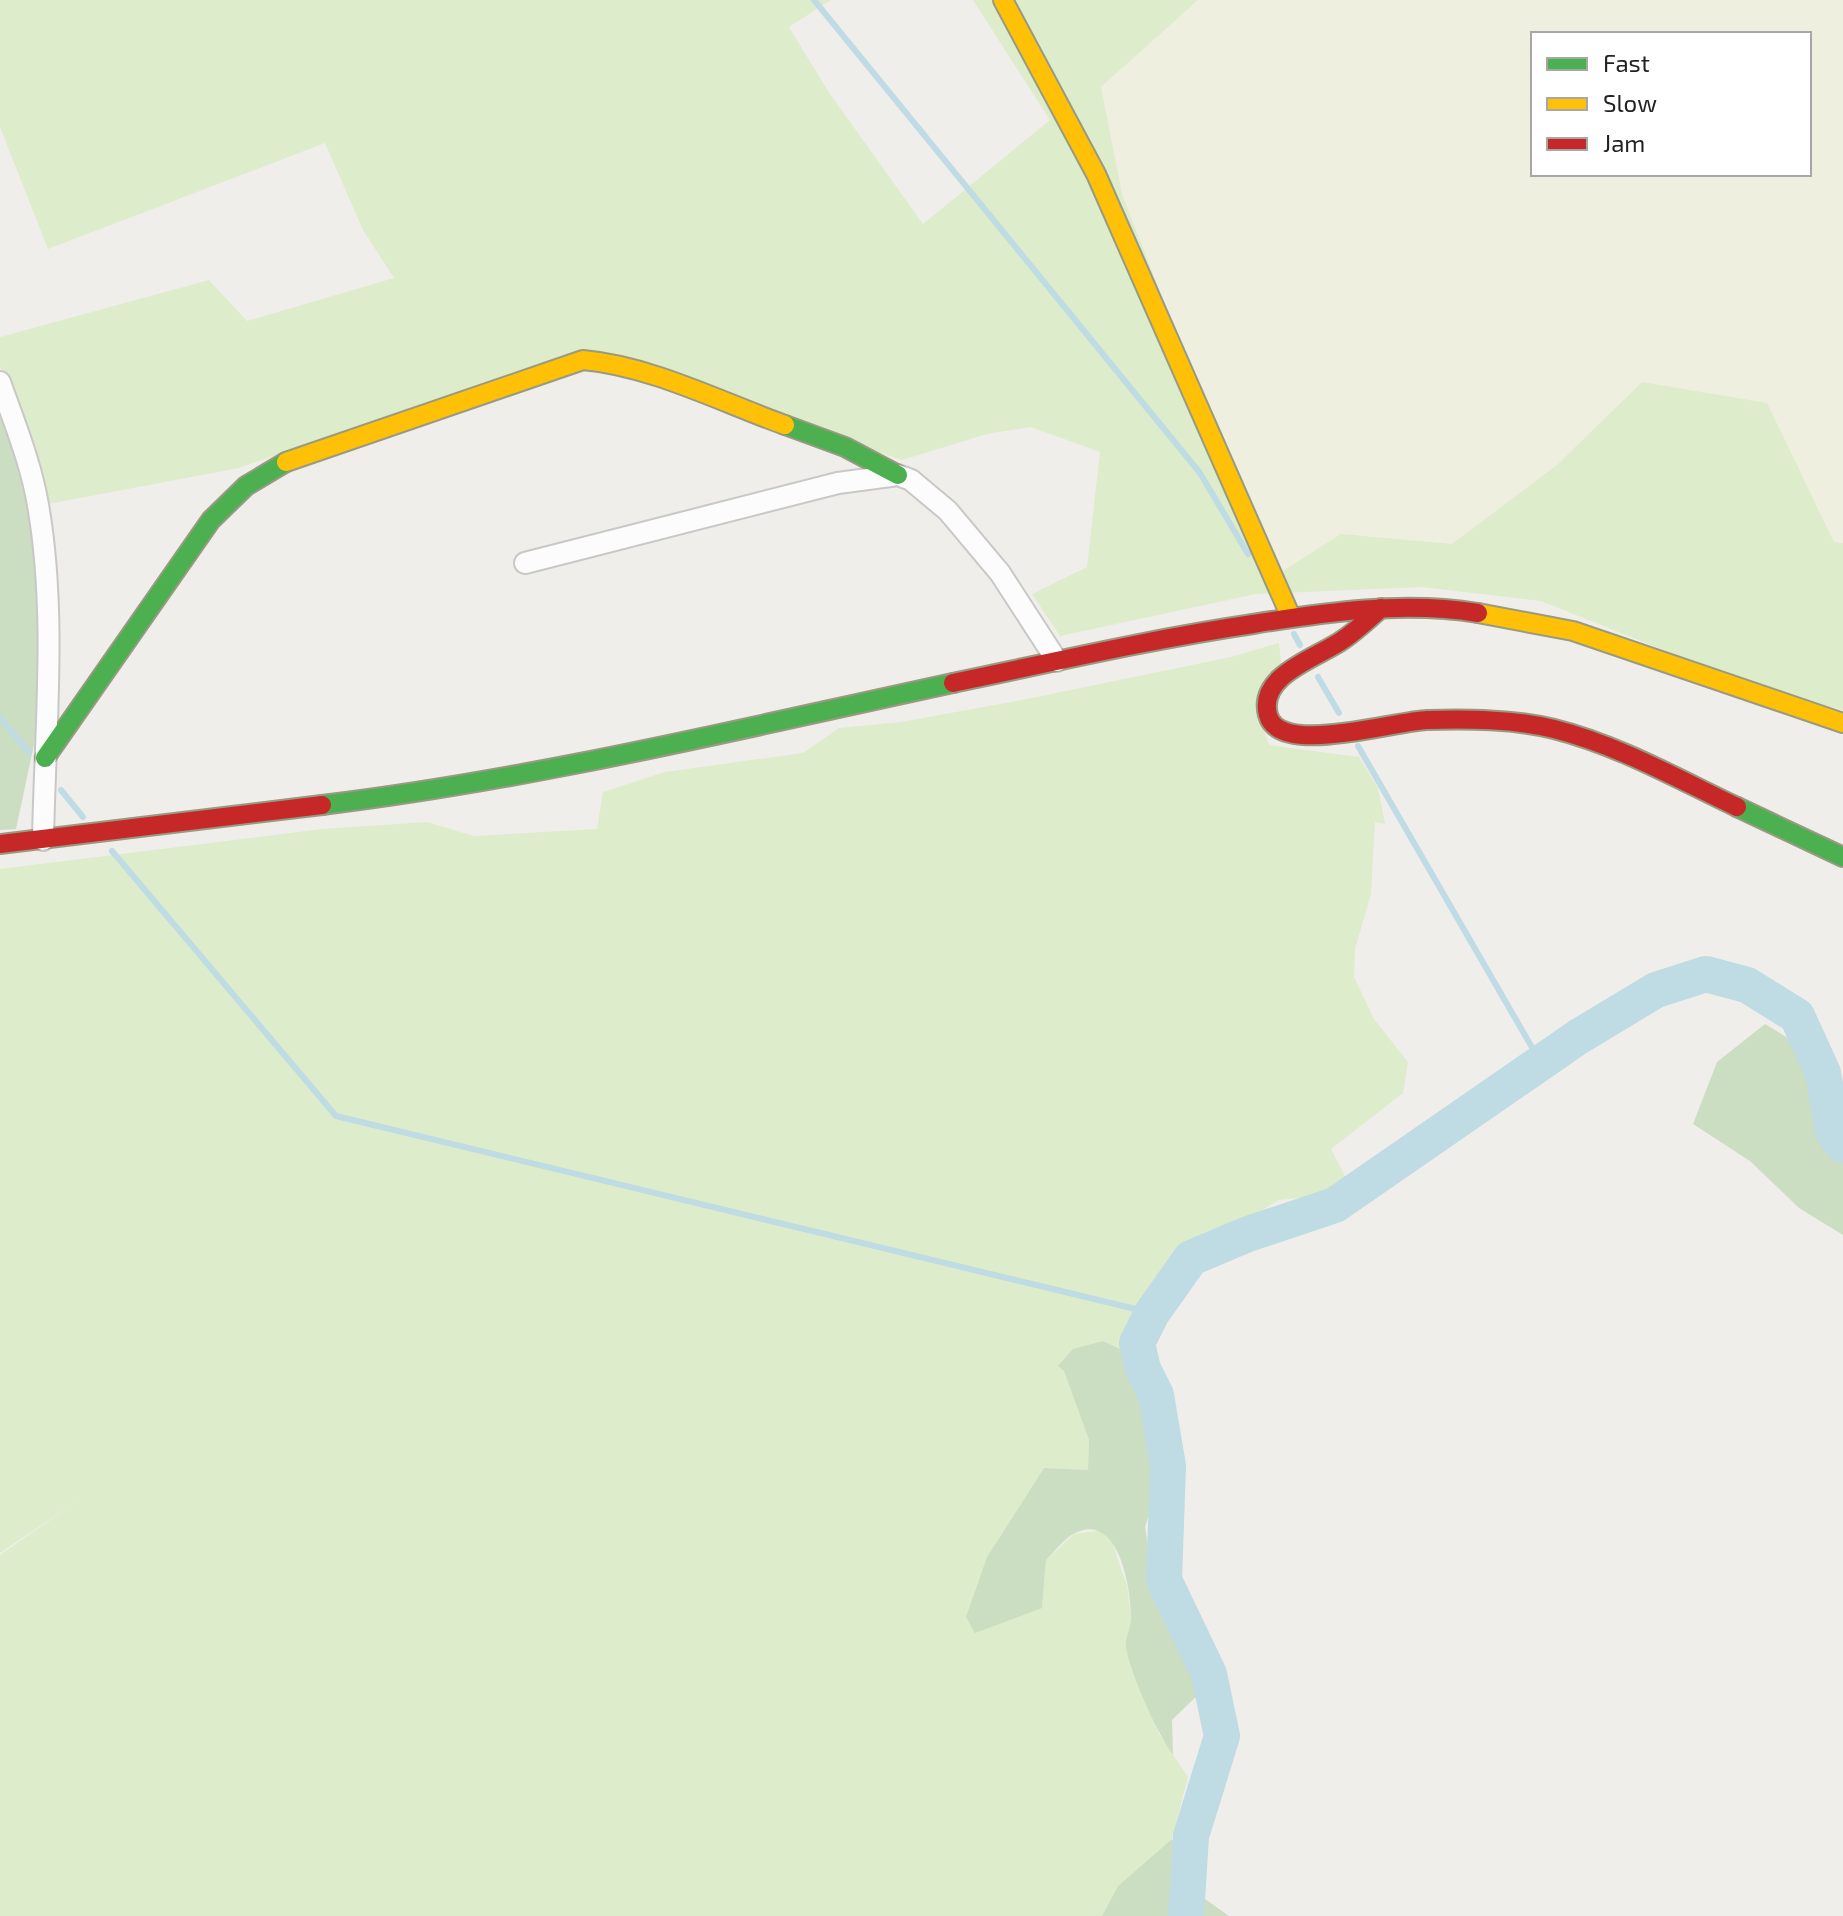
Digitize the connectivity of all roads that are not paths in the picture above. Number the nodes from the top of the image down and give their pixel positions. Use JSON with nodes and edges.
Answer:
{"nodes":[{"id":1,"x":1003,"y":0,"type":"edge"},
{"id":2,"x":0,"y":382,"type":"edge"},
{"id":3,"x":898,"y":475,"type":"junction"},
{"id":4,"x":525,"y":563,"type":"dead end"},
{"id":5,"x":1381,"y":608,"type":"junction"},
{"id":6,"x":1290,"y":615,"type":"junction"},
{"id":7,"x":1057,"y":661,"type":"junction"},
{"id":8,"x":1843,"y":723,"type":"edge"},
{"id":9,"x":45,"y":758,"type":"junction"},
{"id":10,"x":43,"y":840,"type":"junction"},
{"id":11,"x":0,"y":844,"type":"edge"},
{"id":12,"x":1843,"y":857,"type":"edge"}],
"edges":[{"from":1,"to":6,"type":"main road"},
{"from":2,"to":9,"type":"street"},
{"from":3,"to":4,"type":"street"},
{"from":3,"to":7,"type":"street"},
{"from":3,"to":9,"type":"main road"},
{"from":5,"to":6,"type":"main road"},
{"from":5,"to":8,"type":"main road"},
{"from":5,"to":12,"type":"main road"},
{"from":6,"to":7,"type":"main road"},
{"from":7,"to":10,"type":"main road"},
{"from":9,"to":10,"type":"street"},
{"from":10,"to":11,"type":"main road"}]}
